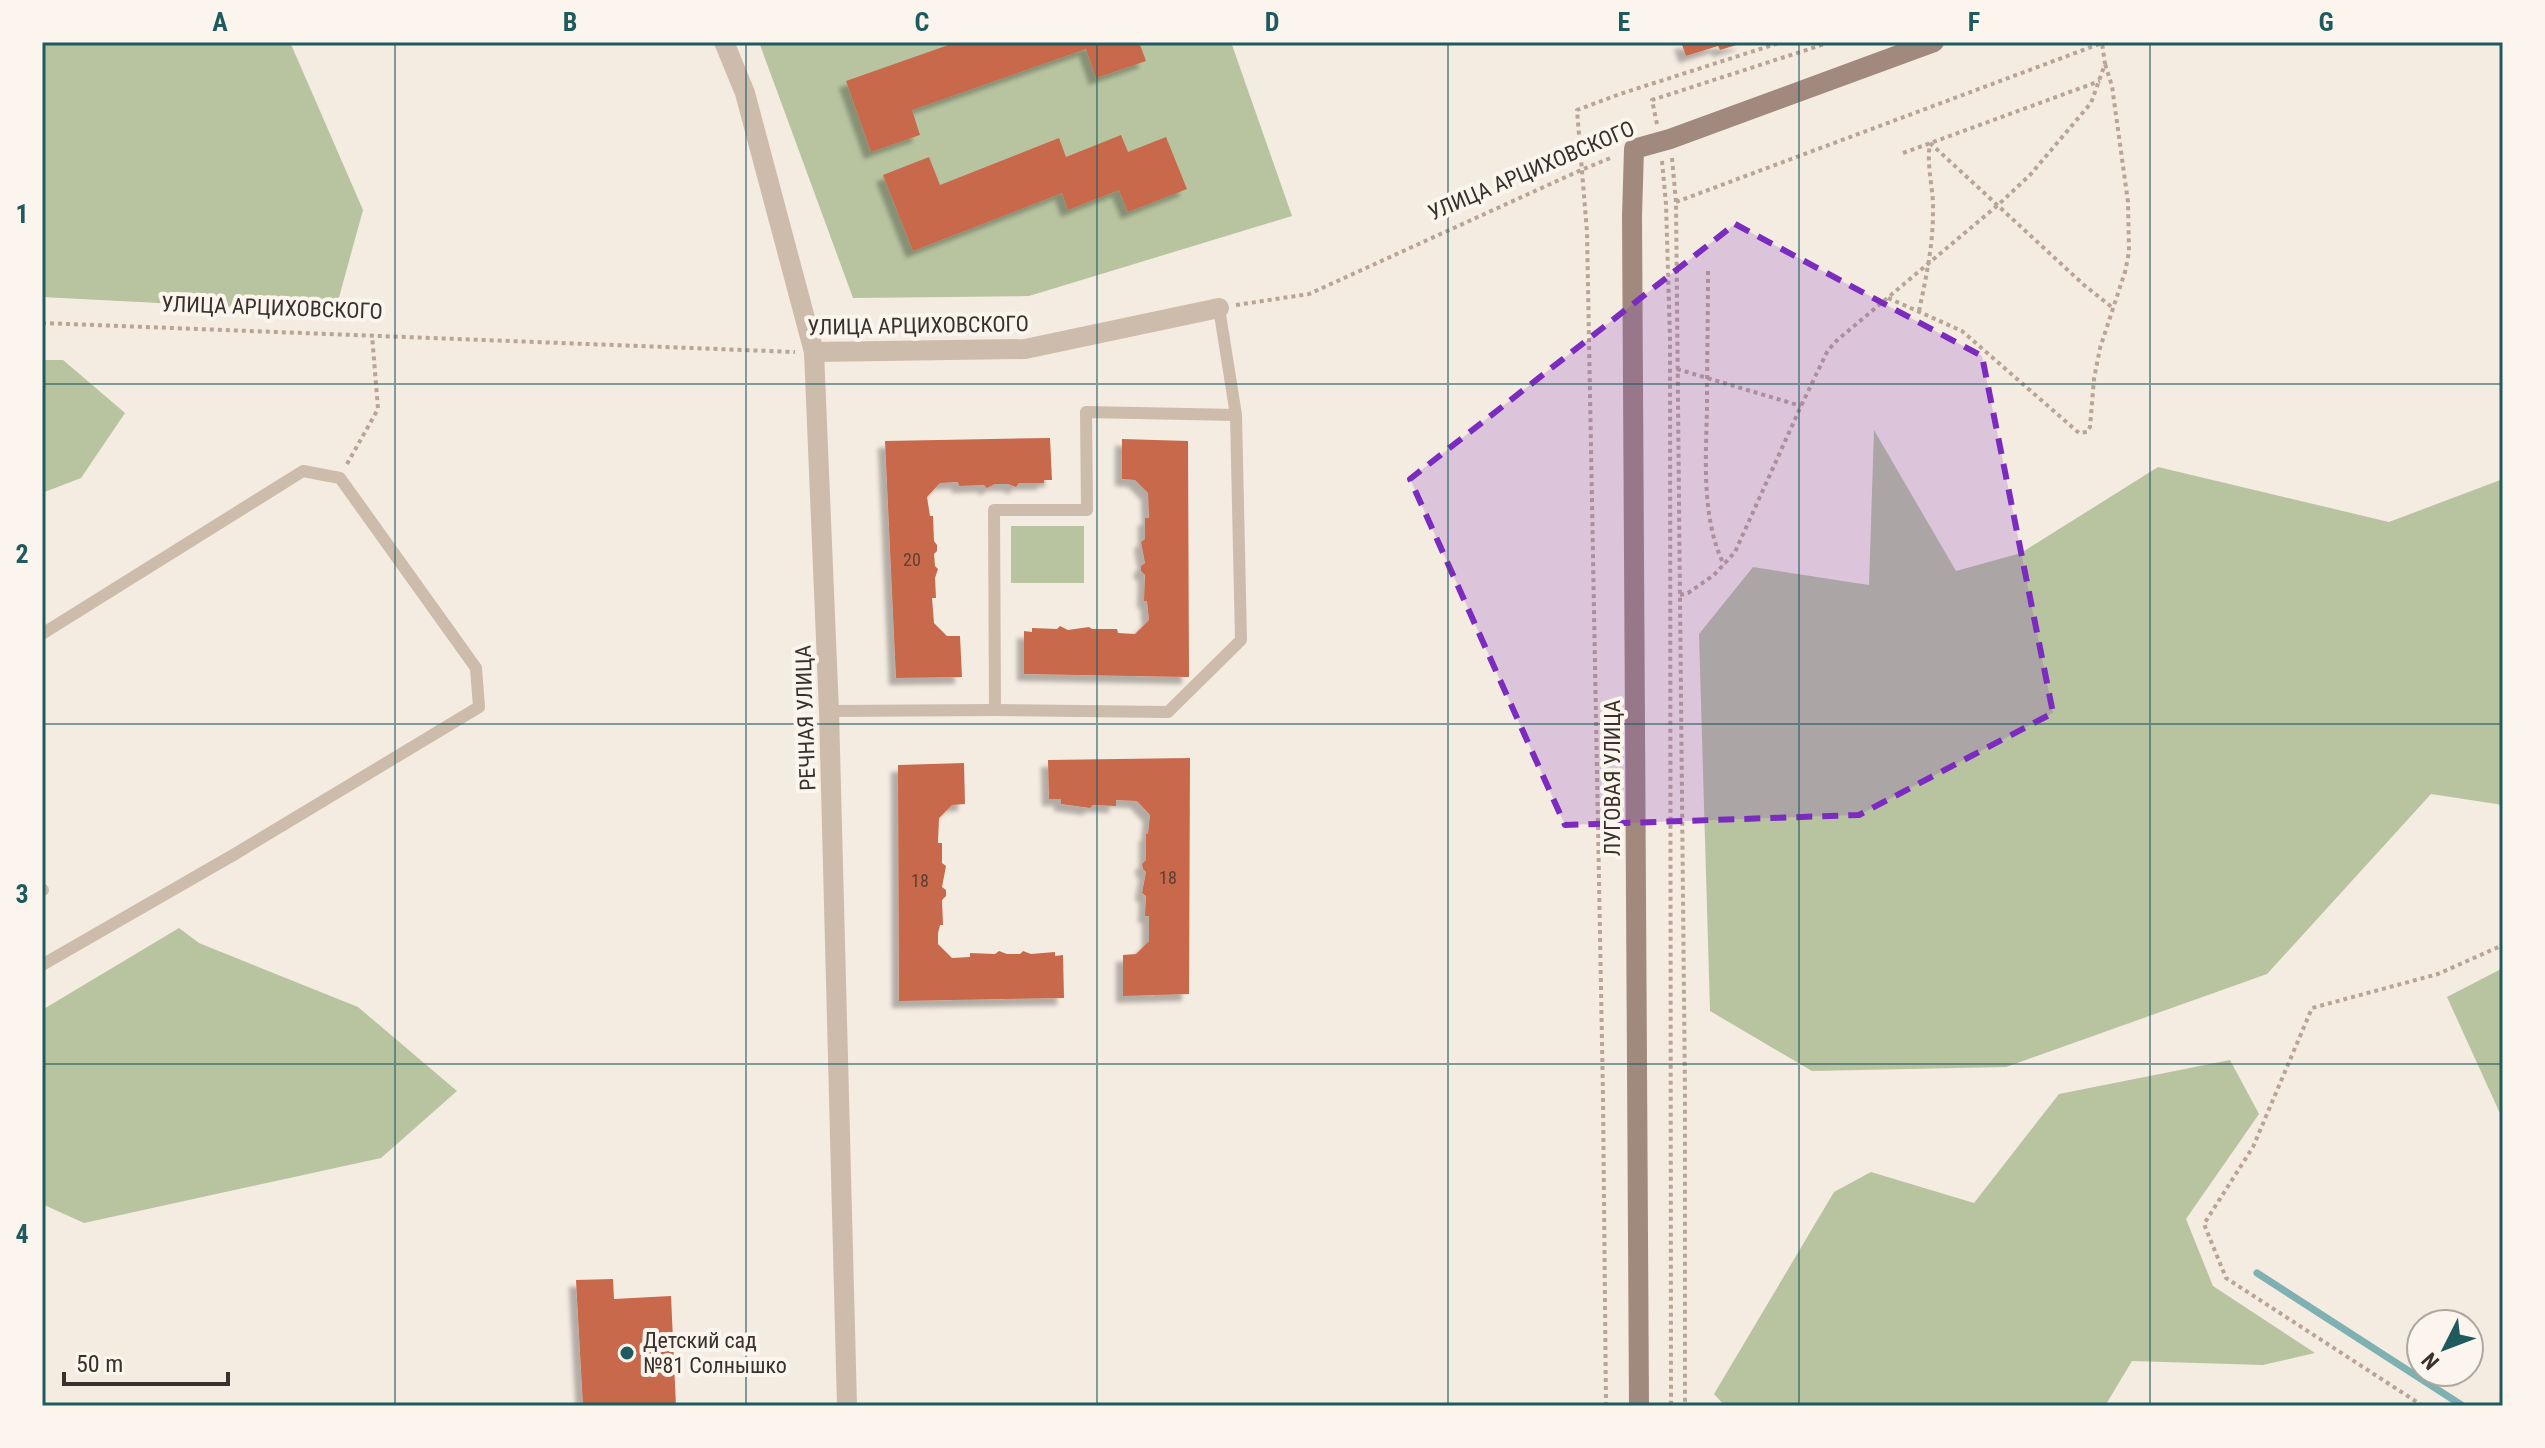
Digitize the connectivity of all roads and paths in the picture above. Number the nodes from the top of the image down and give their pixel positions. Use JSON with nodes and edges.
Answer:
{"nodes":[{"id":1,"x":724,"y":42,"type":"edge"},
{"id":2,"x":1782,"y":42,"type":"edge"},
{"id":3,"x":1831,"y":42,"type":"edge"},
{"id":4,"x":1934,"y":42,"type":"edge"},
{"id":5,"x":2103,"y":42,"type":"edge"},
{"id":6,"x":2105,"y":64,"type":"junction"},
{"id":7,"x":2100,"y":81,"type":"junction"},
{"id":8,"x":1666,"y":141,"type":"junction"},
{"id":9,"x":1930,"y":143,"type":"junction"},
{"id":10,"x":1634,"y":149,"type":"junction"},
{"id":11,"x":1903,"y":153,"type":"dead end"},
{"id":12,"x":1581,"y":170,"type":"junction"},
{"id":13,"x":1676,"y":202,"type":"junction"},
{"id":14,"x":1998,"y":205,"type":"junction"},
{"id":15,"x":1929,"y":263,"type":"junction"},
{"id":16,"x":1708,"y":271,"type":"dead end"},
{"id":17,"x":1888,"y":298,"type":"junction"},
{"id":18,"x":1219,"y":308,"type":"junction"},
{"id":19,"x":2113,"y":308,"type":"junction"},
{"id":20,"x":1919,"y":312,"type":"junction"},
{"id":21,"x":42,"y":323,"type":"edge"},
{"id":22,"x":372,"y":335,"type":"junction"},
{"id":23,"x":814,"y":352,"type":"junction"},
{"id":24,"x":1677,"y":369,"type":"junction"},
{"id":25,"x":1707,"y":378,"type":"junction"},
{"id":26,"x":1801,"y":406,"type":"junction"},
{"id":27,"x":1236,"y":415,"type":"junction"},
{"id":28,"x":340,"y":478,"type":"junction"},
{"id":29,"x":1724,"y":565,"type":"junction"},
{"id":30,"x":1680,"y":595,"type":"junction"},
{"id":31,"x":42,"y":634,"type":"edge"},
{"id":32,"x":995,"y":710,"type":"junction"},
{"id":33,"x":829,"y":711,"type":"junction"},
{"id":34,"x":2503,"y":945,"type":"edge"},
{"id":35,"x":42,"y":965,"type":"edge"},
{"id":36,"x":847,"y":1406,"type":"edge"},
{"id":37,"x":1606,"y":1406,"type":"edge"},
{"id":38,"x":1639,"y":1406,"type":"edge"},
{"id":39,"x":1671,"y":1406,"type":"edge"},
{"id":40,"x":1685,"y":1406,"type":"edge"},
{"id":41,"x":2423,"y":1406,"type":"edge"}],
"edges":[{"from":1,"to":23,"type":"street","name":"РЕЧНАЯ УЛИЦА"},
{"from":2,"to":12,"type":"path"},
{"from":3,"to":8,"type":"path"},
{"from":4,"to":8,"type":"street","name":"УЛИЦА АРЦИХОВСКОГО"},
{"from":5,"to":6,"type":"path"},
{"from":5,"to":13,"type":"path"},
{"from":6,"to":7,"type":"path"},
{"from":6,"to":19,"type":"path"},
{"from":7,"to":9,"type":"path"},
{"from":7,"to":14,"type":"path"},
{"from":8,"to":10,"type":"street","name":"УЛИЦА АРЦИХОВСКОГО"},
{"from":8,"to":13,"type":"path"},
{"from":8,"to":39,"type":"path"},
{"from":9,"to":11,"type":"path"},
{"from":9,"to":14,"type":"path"},
{"from":9,"to":15,"type":"path"},
{"from":10,"to":12,"type":"path","name":"УЛИЦА АРЦИХОВСКОГО"},
{"from":10,"to":38,"type":"street","name":"ЛУГОВАЯ УЛИЦА"},
{"from":12,"to":18,"type":"path","name":"УЛИЦА АРЦИХОВСКОГО"},
{"from":12,"to":37,"type":"path"},
{"from":13,"to":24,"type":"path"},
{"from":14,"to":15,"type":"path"},
{"from":14,"to":19,"type":"path"},
{"from":15,"to":17,"type":"path"},
{"from":15,"to":20,"type":"path"},
{"from":16,"to":25,"type":"path"},
{"from":17,"to":20,"type":"path"},
{"from":17,"to":26,"type":"path"},
{"from":18,"to":23,"type":"street","name":"УЛИЦА АРЦИХОВСКОГО"},
{"from":18,"to":27,"type":"lane"},
{"from":19,"to":20,"type":"path"},
{"from":21,"to":22,"type":"path","name":"УЛИЦА АРЦИХОВСКОГО"},
{"from":22,"to":23,"type":"path","name":"УЛИЦА АРЦИХОВСКОГО"},
{"from":22,"to":28,"type":"path"},
{"from":23,"to":33,"type":"street","name":"РЕЧНАЯ УЛИЦА"},
{"from":24,"to":25,"type":"path"},
{"from":24,"to":30,"type":"path"},
{"from":25,"to":26,"type":"path"},
{"from":25,"to":29,"type":"path"},
{"from":26,"to":29,"type":"path"},
{"from":27,"to":32,"type":"lane"},
{"from":27,"to":32,"type":"lane"},
{"from":28,"to":31,"type":"lane"},
{"from":28,"to":35,"type":"lane"},
{"from":29,"to":30,"type":"path"},
{"from":30,"to":40,"type":"path"},
{"from":32,"to":33,"type":"lane"},
{"from":33,"to":36,"type":"street","name":"РЕЧНАЯ УЛИЦА"},
{"from":34,"to":41,"type":"path"}]}
